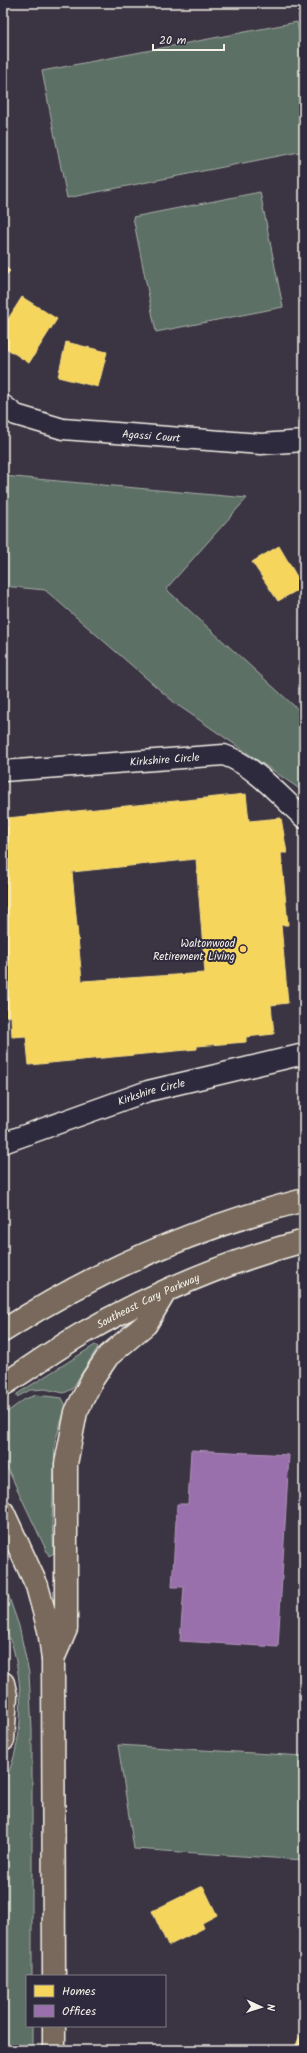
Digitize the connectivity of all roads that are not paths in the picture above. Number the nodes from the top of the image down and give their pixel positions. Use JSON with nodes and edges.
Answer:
{"nodes":[{"id":1,"x":3,"y":405,"type":"edge"},
{"id":2,"x":304,"y":441,"type":"edge"},
{"id":3,"x":3,"y":771,"type":"edge"},
{"id":4,"x":304,"y":818,"type":"edge"},
{"id":5,"x":304,"y":1054,"type":"edge"},
{"id":6,"x":3,"y":1143,"type":"edge"},
{"id":7,"x":304,"y":1200,"type":"edge"},
{"id":8,"x":304,"y":1241,"type":"edge"},
{"id":9,"x":165,"y":1292,"type":"junction"},
{"id":10,"x":3,"y":1332,"type":"edge"},
{"id":11,"x":3,"y":1385,"type":"edge"},
{"id":12,"x":3,"y":1512,"type":"edge"},
{"id":13,"x":53,"y":1659,"type":"junction"},
{"id":14,"x":3,"y":1683,"type":"edge"},
{"id":15,"x":3,"y":1740,"type":"edge"},
{"id":16,"x":54,"y":1975,"type":"edge"},
{"id":17,"x":54,"y":2027,"type":"edge"},
{"id":18,"x":54,"y":2050,"type":"edge"}],
"edges":[{"from":1,"to":2,"type":"street","name":"Agassi Court"},
{"from":3,"to":4,"type":"street","name":"Kirkshire Circle"},
{"from":5,"to":6,"type":"street","name":"Kirkshire Circle"},
{"from":7,"to":10,"type":"main road"},
{"from":8,"to":9,"type":"main road","name":"Southeast Cary Parkway"},
{"from":9,"to":11,"type":"main road","name":"Southeast Cary Parkway"},
{"from":9,"to":13,"type":"main road"},
{"from":12,"to":13,"type":"main road"},
{"from":13,"to":16,"type":"main road"},
{"from":14,"to":15,"type":"main road"},
{"from":17,"to":18,"type":"main road"}]}
